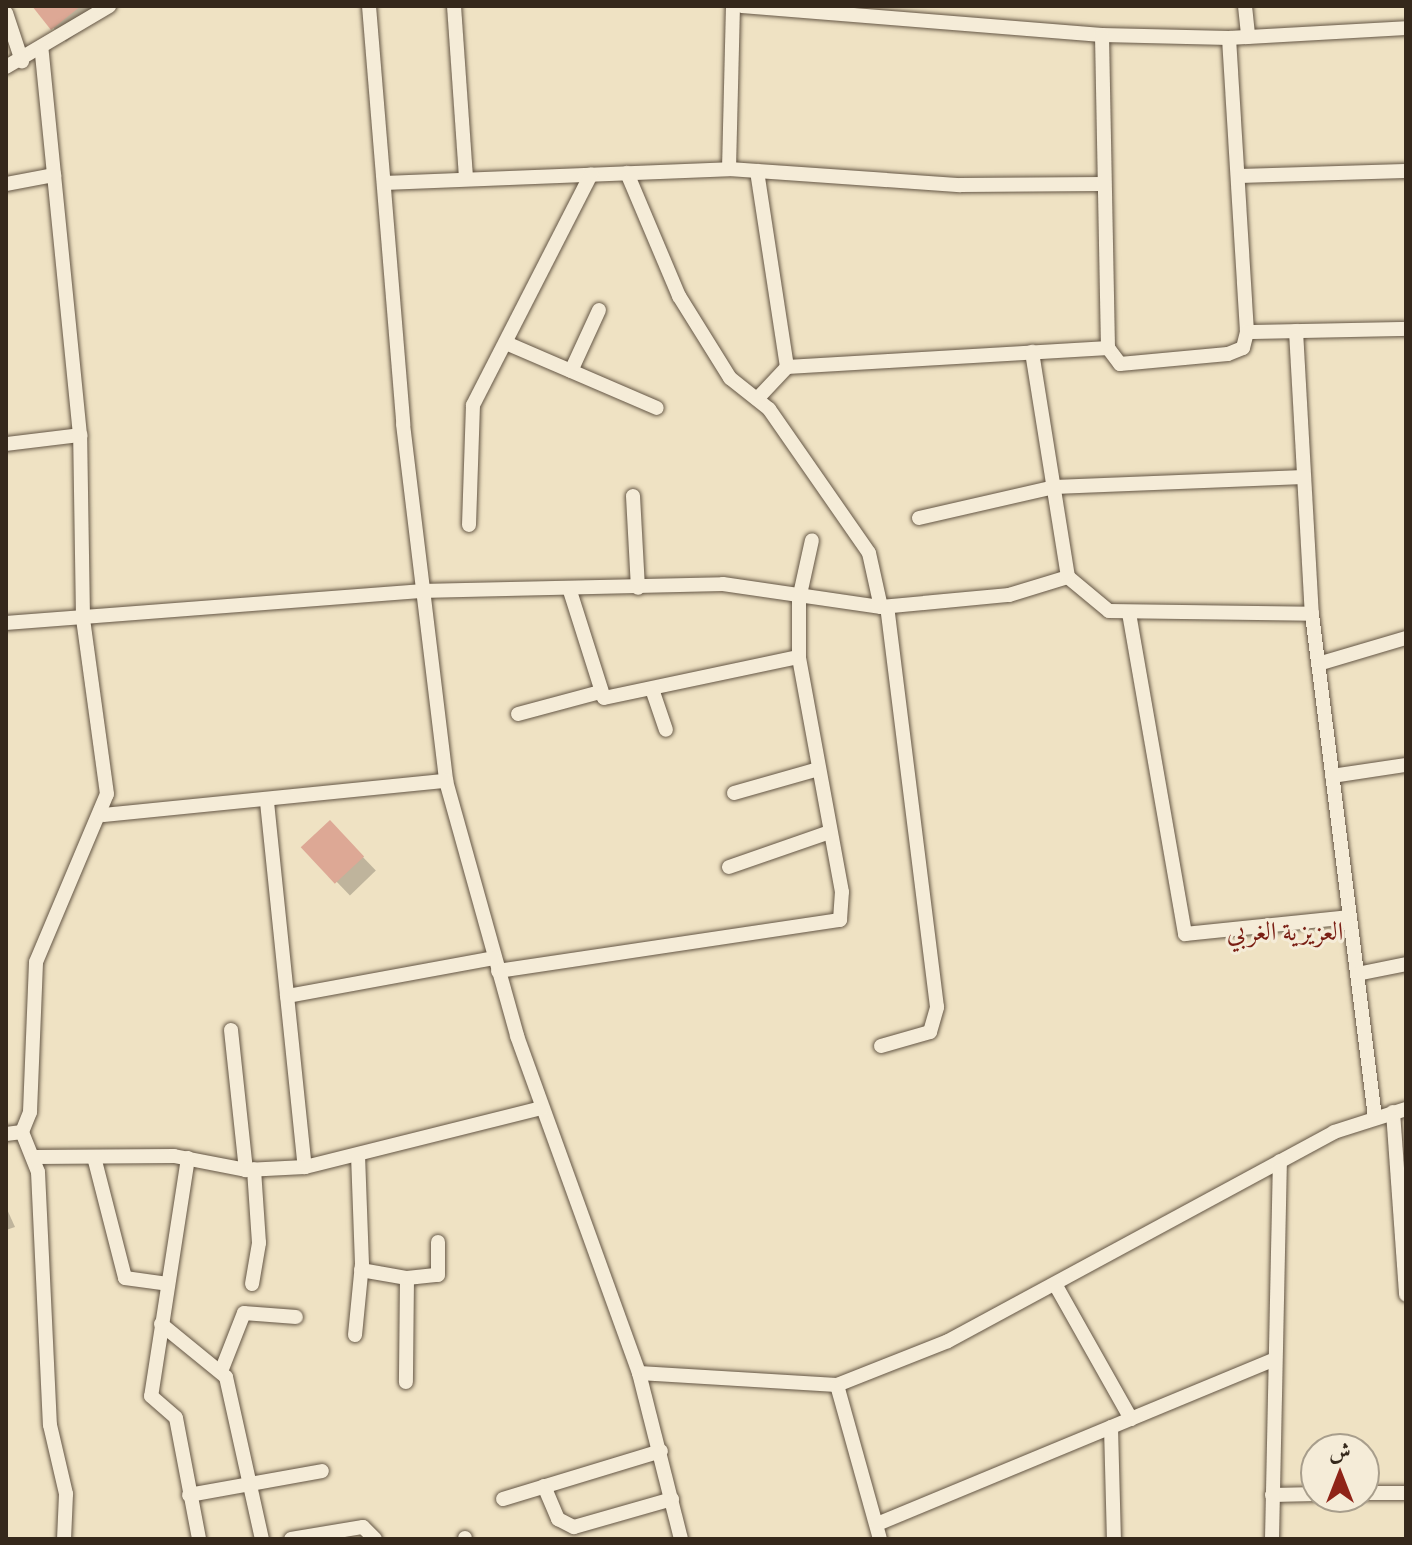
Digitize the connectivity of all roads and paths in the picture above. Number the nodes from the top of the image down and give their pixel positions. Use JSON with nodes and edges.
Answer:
{"nodes":[{"id":1,"x":109,"y":6,"type":"edge"},
{"id":2,"x":369,"y":6,"type":"edge"},
{"id":3,"x":454,"y":6,"type":"edge"},
{"id":4,"x":733,"y":6,"type":"edge"},
{"id":5,"x":742,"y":6,"type":"edge"},
{"id":6,"x":1245,"y":6,"type":"edge"},
{"id":7,"x":6,"y":13,"type":"edge"},
{"id":8,"x":1406,"y":28,"type":"edge"},
{"id":9,"x":1102,"y":35,"type":"junction"},
{"id":10,"x":1248,"y":37,"type":"junction"},
{"id":11,"x":1229,"y":38,"type":"junction"},
{"id":12,"x":42,"y":51,"type":"junction"},
{"id":13,"x":22,"y":61,"type":"junction"},
{"id":14,"x":6,"y":67,"type":"edge"},
{"id":15,"x":729,"y":169,"type":"junction"},
{"id":16,"x":757,"y":171,"type":"junction"},
{"id":17,"x":1406,"y":171,"type":"edge"},
{"id":18,"x":627,"y":173,"type":"junction"},
{"id":19,"x":591,"y":174,"type":"junction"},
{"id":20,"x":54,"y":175,"type":"junction"},
{"id":21,"x":1238,"y":176,"type":"junction"},
{"id":22,"x":466,"y":179,"type":"junction"},
{"id":23,"x":384,"y":183,"type":"junction"},
{"id":24,"x":6,"y":184,"type":"edge"},
{"id":25,"x":1103,"y":184,"type":"junction"},
{"id":26,"x":599,"y":310,"type":"dead end"},
{"id":27,"x":1406,"y":329,"type":"edge"},
{"id":28,"x":1296,"y":331,"type":"junction"},
{"id":29,"x":1247,"y":332,"type":"junction"},
{"id":30,"x":506,"y":343,"type":"junction"},
{"id":31,"x":1108,"y":348,"type":"junction"},
{"id":32,"x":1032,"y":352,"type":"junction"},
{"id":33,"x":787,"y":367,"type":"junction"},
{"id":34,"x":571,"y":371,"type":"junction"},
{"id":35,"x":757,"y":399,"type":"junction"},
{"id":36,"x":657,"y":408,"type":"dead end"},
{"id":37,"x":80,"y":435,"type":"junction"},
{"id":38,"x":6,"y":444,"type":"edge"},
{"id":39,"x":1304,"y":477,"type":"junction"},
{"id":40,"x":1054,"y":487,"type":"junction"},
{"id":41,"x":633,"y":496,"type":"dead end"},
{"id":42,"x":919,"y":518,"type":"dead end"},
{"id":43,"x":469,"y":525,"type":"dead end"},
{"id":44,"x":812,"y":540,"type":"dead end"},
{"id":45,"x":1068,"y":577,"type":"junction"},
{"id":46,"x":638,"y":588,"type":"junction"},
{"id":47,"x":420,"y":591,"type":"junction"},
{"id":48,"x":570,"y":591,"type":"junction"},
{"id":49,"x":799,"y":599,"type":"junction"},
{"id":50,"x":884,"y":607,"type":"junction"},
{"id":51,"x":1129,"y":613,"type":"junction"},
{"id":52,"x":1312,"y":614,"type":"junction"},
{"id":53,"x":83,"y":618,"type":"junction"},
{"id":54,"x":6,"y":623,"type":"edge"},
{"id":55,"x":1406,"y":638,"type":"edge"},
{"id":56,"x":799,"y":657,"type":"junction"},
{"id":57,"x":1318,"y":664,"type":"junction"},
{"id":58,"x":652,"y":689,"type":"junction"},
{"id":59,"x":600,"y":692,"type":"junction"},
{"id":60,"x":518,"y":714,"type":"dead end"},
{"id":61,"x":666,"y":730,"type":"dead end"},
{"id":62,"x":1406,"y":765,"type":"edge"},
{"id":63,"x":818,"y":769,"type":"junction"},
{"id":64,"x":1332,"y":776,"type":"junction"},
{"id":65,"x":446,"y":781,"type":"junction"},
{"id":66,"x":734,"y":793,"type":"dead end"},
{"id":67,"x":267,"y":802,"type":"junction"},
{"id":68,"x":103,"y":815,"type":"junction"},
{"id":69,"x":827,"y":833,"type":"junction"},
{"id":70,"x":729,"y":867,"type":"dead end"},
{"id":71,"x":1350,"y":917,"type":"junction"},
{"id":72,"x":496,"y":964,"type":"junction"},
{"id":73,"x":1406,"y":964,"type":"edge"},
{"id":74,"x":1357,"y":974,"type":"junction"},
{"id":75,"x":287,"y":996,"type":"junction"},
{"id":76,"x":231,"y":1030,"type":"dead end"},
{"id":77,"x":881,"y":1046,"type":"dead end"},
{"id":78,"x":542,"y":1108,"type":"junction"},
{"id":79,"x":1400,"y":1110,"type":"edge"},
{"id":80,"x":1375,"y":1117,"type":"junction"},
{"id":81,"x":22,"y":1132,"type":"junction"},
{"id":82,"x":6,"y":1134,"type":"edge"},
{"id":83,"x":358,"y":1155,"type":"junction"},
{"id":84,"x":35,"y":1157,"type":"junction"},
{"id":85,"x":94,"y":1157,"type":"junction"},
{"id":86,"x":188,"y":1158,"type":"junction"},
{"id":87,"x":1280,"y":1161,"type":"junction"},
{"id":88,"x":305,"y":1167,"type":"junction"},
{"id":89,"x":250,"y":1169,"type":"junction"},
{"id":90,"x":438,"y":1242,"type":"dead end"},
{"id":91,"x":361,"y":1270,"type":"junction"},
{"id":92,"x":407,"y":1278,"type":"junction"},
{"id":93,"x":168,"y":1284,"type":"junction"},
{"id":94,"x":252,"y":1284,"type":"dead end"},
{"id":95,"x":1055,"y":1284,"type":"junction"},
{"id":96,"x":1406,"y":1295,"type":"edge"},
{"id":97,"x":296,"y":1317,"type":"dead end"},
{"id":98,"x":161,"y":1324,"type":"junction"},
{"id":99,"x":355,"y":1335,"type":"dead end"},
{"id":100,"x":1273,"y":1360,"type":"junction"},
{"id":101,"x":222,"y":1369,"type":"junction"},
{"id":102,"x":639,"y":1373,"type":"junction"},
{"id":103,"x":406,"y":1382,"type":"dead end"},
{"id":104,"x":837,"y":1385,"type":"junction"},
{"id":105,"x":1131,"y":1419,"type":"junction"},
{"id":106,"x":1111,"y":1427,"type":"junction"},
{"id":107,"x":661,"y":1451,"type":"junction"},
{"id":108,"x":322,"y":1471,"type":"dead end"},
{"id":109,"x":544,"y":1486,"type":"junction"},
{"id":110,"x":249,"y":1487,"type":"junction"},
{"id":111,"x":1380,"y":1493,"type":"edge"},
{"id":112,"x":1406,"y":1493,"type":"edge"},
{"id":113,"x":1300,"y":1494,"type":"edge"},
{"id":114,"x":189,"y":1495,"type":"junction"},
{"id":115,"x":1272,"y":1495,"type":"junction"},
{"id":116,"x":503,"y":1499,"type":"dead end"},
{"id":117,"x":672,"y":1499,"type":"junction"},
{"id":118,"x":877,"y":1524,"type":"junction"},
{"id":119,"x":64,"y":1539,"type":"edge"},
{"id":120,"x":199,"y":1539,"type":"edge"},
{"id":121,"x":262,"y":1539,"type":"edge"},
{"id":122,"x":291,"y":1539,"type":"edge"},
{"id":123,"x":375,"y":1539,"type":"edge"},
{"id":124,"x":681,"y":1539,"type":"edge"},
{"id":125,"x":880,"y":1539,"type":"edge"},
{"id":126,"x":1114,"y":1539,"type":"edge"},
{"id":127,"x":1272,"y":1539,"type":"edge"}],
"edges":[{"from":1,"to":12,"type":"street"},
{"from":2,"to":23,"type":"street"},
{"from":3,"to":22,"type":"street"},
{"from":4,"to":15,"type":"street"},
{"from":5,"to":9,"type":"street"},
{"from":6,"to":10,"type":"street"},
{"from":7,"to":13,"type":"street"},
{"from":8,"to":10,"type":"street"},
{"from":9,"to":11,"type":"street"},
{"from":9,"to":25,"type":"street"},
{"from":10,"to":11,"type":"street"},
{"from":11,"to":21,"type":"street"},
{"from":12,"to":13,"type":"street"},
{"from":12,"to":20,"type":"street"},
{"from":13,"to":14,"type":"street"},
{"from":15,"to":16,"type":"street"},
{"from":15,"to":18,"type":"street"},
{"from":16,"to":25,"type":"street"},
{"from":16,"to":33,"type":"street"},
{"from":17,"to":21,"type":"street"},
{"from":18,"to":19,"type":"street"},
{"from":18,"to":35,"type":"street"},
{"from":19,"to":22,"type":"street"},
{"from":19,"to":30,"type":"street"},
{"from":20,"to":24,"type":"street"},
{"from":20,"to":37,"type":"street"},
{"from":21,"to":29,"type":"street"},
{"from":22,"to":23,"type":"street"},
{"from":23,"to":47,"type":"street"},
{"from":25,"to":31,"type":"street"},
{"from":26,"to":34,"type":"street"},
{"from":27,"to":28,"type":"street"},
{"from":28,"to":29,"type":"street"},
{"from":28,"to":39,"type":"street"},
{"from":29,"to":31,"type":"street"},
{"from":30,"to":34,"type":"street"},
{"from":30,"to":43,"type":"street"},
{"from":31,"to":32,"type":"street"},
{"from":32,"to":33,"type":"street"},
{"from":32,"to":40,"type":"street"},
{"from":33,"to":35,"type":"street"},
{"from":34,"to":36,"type":"street"},
{"from":35,"to":50,"type":"street"},
{"from":37,"to":38,"type":"street"},
{"from":37,"to":53,"type":"street"},
{"from":39,"to":40,"type":"street"},
{"from":39,"to":52,"type":"street"},
{"from":40,"to":42,"type":"street"},
{"from":40,"to":45,"type":"street"},
{"from":41,"to":46,"type":"street"},
{"from":44,"to":49,"type":"street"},
{"from":45,"to":50,"type":"street"},
{"from":45,"to":51,"type":"street"},
{"from":46,"to":48,"type":"street"},
{"from":46,"to":49,"type":"street"},
{"from":47,"to":48,"type":"street"},
{"from":47,"to":53,"type":"street"},
{"from":47,"to":65,"type":"street"},
{"from":48,"to":59,"type":"street"},
{"from":49,"to":50,"type":"street"},
{"from":49,"to":56,"type":"street"},
{"from":50,"to":77,"type":"street"},
{"from":51,"to":52,"type":"street"},
{"from":51,"to":71,"type":"street"},
{"from":52,"to":57,"type":"street"},
{"from":53,"to":54,"type":"street"},
{"from":53,"to":68,"type":"street"},
{"from":55,"to":57,"type":"street"},
{"from":56,"to":58,"type":"street"},
{"from":56,"to":63,"type":"street"},
{"from":57,"to":64,"type":"street"},
{"from":58,"to":59,"type":"street"},
{"from":58,"to":61,"type":"street"},
{"from":59,"to":60,"type":"street"},
{"from":62,"to":64,"type":"street"},
{"from":63,"to":66,"type":"street"},
{"from":63,"to":69,"type":"street"},
{"from":64,"to":71,"type":"street"},
{"from":65,"to":67,"type":"street"},
{"from":65,"to":72,"type":"street"},
{"from":67,"to":68,"type":"street"},
{"from":67,"to":75,"type":"street"},
{"from":68,"to":81,"type":"street"},
{"from":69,"to":70,"type":"street"},
{"from":69,"to":72,"type":"street"},
{"from":71,"to":74,"type":"street"},
{"from":72,"to":75,"type":"street"},
{"from":72,"to":78,"type":"street"},
{"from":73,"to":74,"type":"street"},
{"from":74,"to":80,"type":"street"},
{"from":75,"to":88,"type":"street"},
{"from":76,"to":89,"type":"street"},
{"from":78,"to":83,"type":"street"},
{"from":78,"to":102,"type":"street"},
{"from":79,"to":80,"type":"street"},
{"from":79,"to":96,"type":"street"},
{"from":80,"to":87,"type":"street"},
{"from":81,"to":82,"type":"street"},
{"from":81,"to":84,"type":"street"},
{"from":83,"to":88,"type":"street"},
{"from":83,"to":91,"type":"street"},
{"from":84,"to":85,"type":"street"},
{"from":84,"to":119,"type":"street"},
{"from":85,"to":86,"type":"street"},
{"from":85,"to":93,"type":"street"},
{"from":86,"to":89,"type":"street"},
{"from":86,"to":93,"type":"street"},
{"from":87,"to":95,"type":"street"},
{"from":87,"to":100,"type":"street"},
{"from":88,"to":89,"type":"street"},
{"from":89,"to":94,"type":"street"},
{"from":90,"to":92,"type":"street"},
{"from":91,"to":92,"type":"street"},
{"from":91,"to":99,"type":"street"},
{"from":92,"to":103,"type":"street"},
{"from":93,"to":98,"type":"street"},
{"from":95,"to":104,"type":"street"},
{"from":95,"to":105,"type":"street"},
{"from":97,"to":101,"type":"street"},
{"from":98,"to":101,"type":"street"},
{"from":98,"to":114,"type":"street"},
{"from":100,"to":105,"type":"street"},
{"from":100,"to":115,"type":"street"},
{"from":101,"to":110,"type":"street"},
{"from":102,"to":104,"type":"street"},
{"from":102,"to":107,"type":"street"},
{"from":104,"to":118,"type":"street"},
{"from":105,"to":106,"type":"street"},
{"from":106,"to":118,"type":"street"},
{"from":106,"to":126,"type":"street"},
{"from":107,"to":109,"type":"street"},
{"from":107,"to":117,"type":"street"},
{"from":108,"to":110,"type":"street"},
{"from":109,"to":116,"type":"street"},
{"from":109,"to":117,"type":"street"},
{"from":110,"to":114,"type":"street"},
{"from":110,"to":121,"type":"street"},
{"from":111,"to":112,"type":"street"},
{"from":113,"to":115,"type":"street"},
{"from":114,"to":120,"type":"street"},
{"from":115,"to":127,"type":"street"},
{"from":117,"to":124,"type":"street"},
{"from":118,"to":125,"type":"street"},
{"from":122,"to":123,"type":"street"}]}
